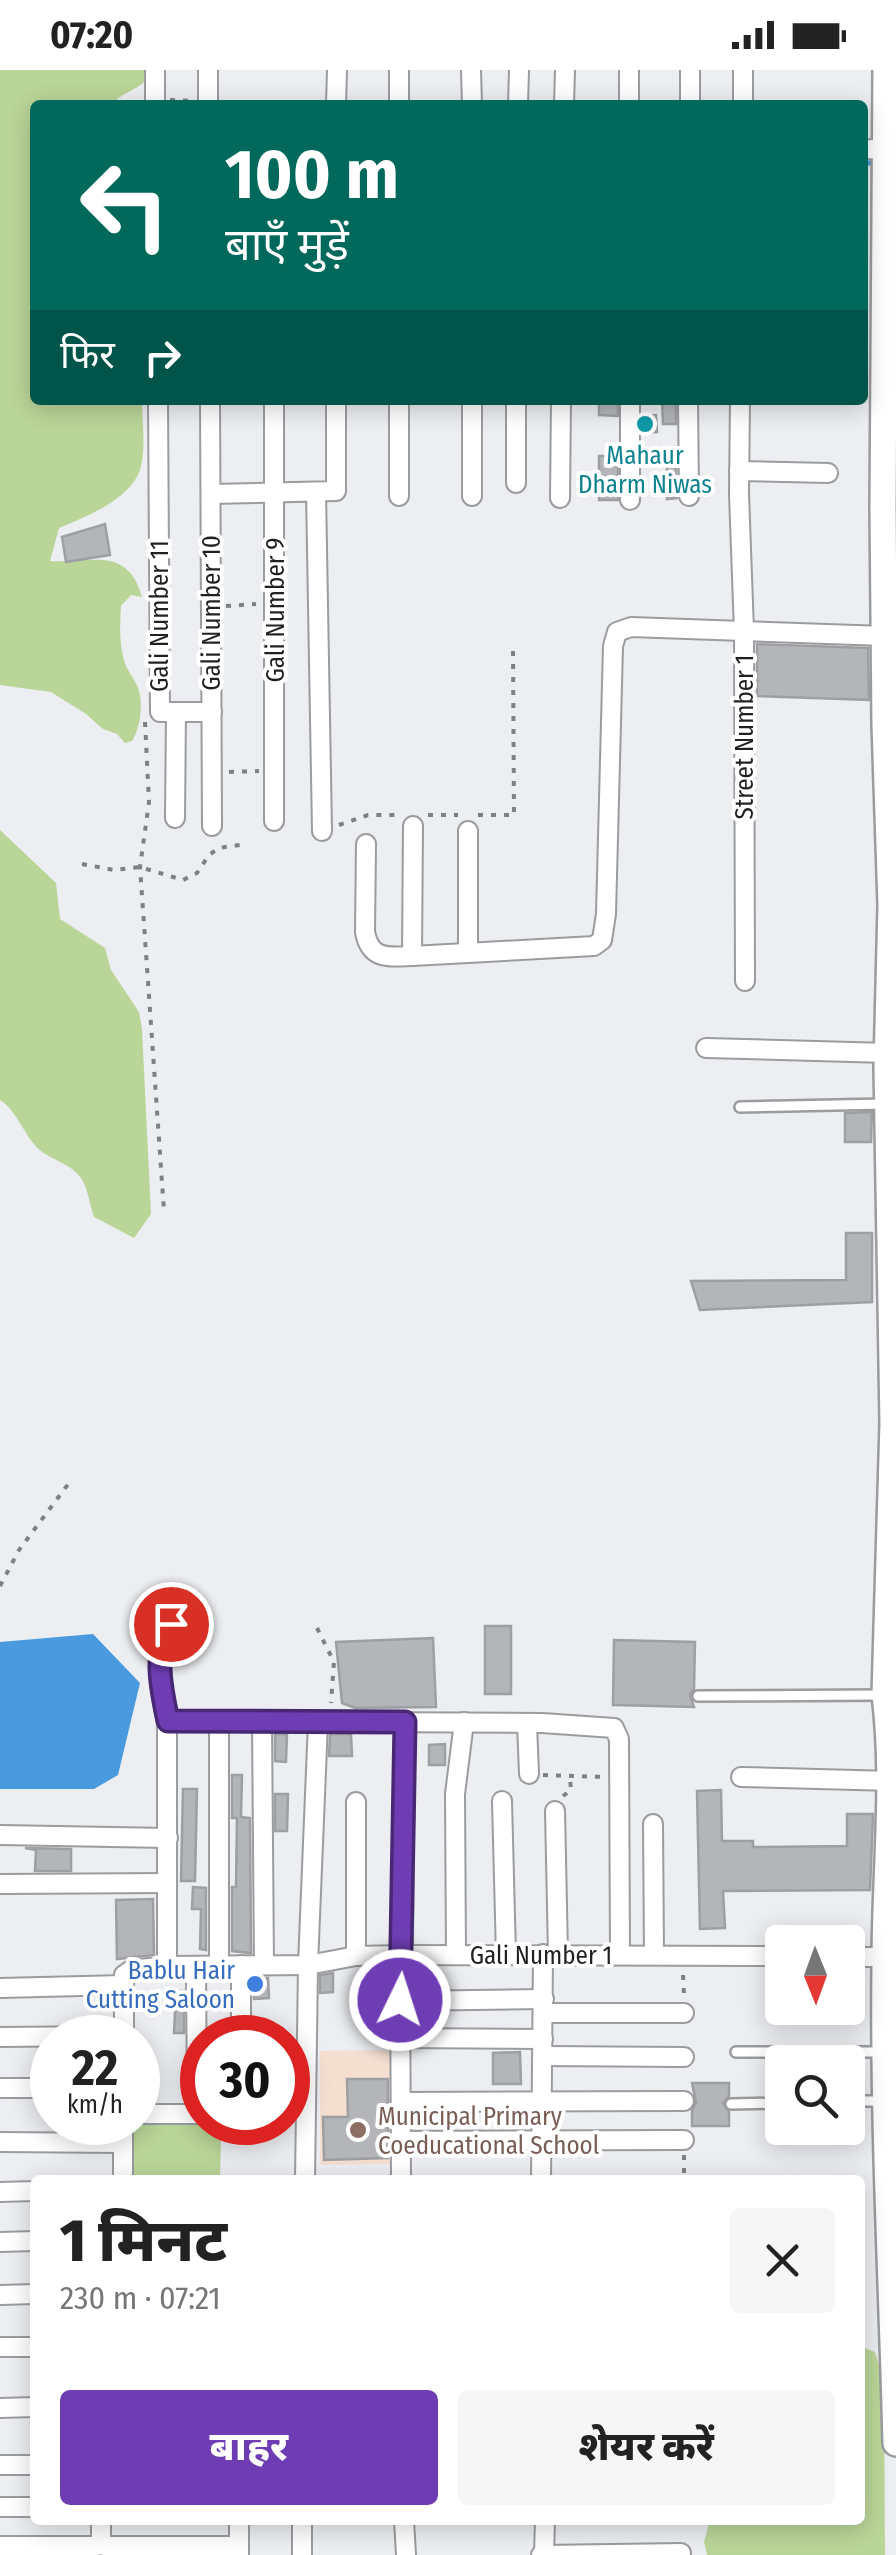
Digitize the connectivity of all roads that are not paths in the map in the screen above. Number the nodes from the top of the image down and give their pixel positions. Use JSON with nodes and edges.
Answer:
{"nodes":[{"id":1,"x":156,"y":70,"type":"edge"},
{"id":2,"x":208,"y":70,"type":"edge"},
{"id":3,"x":336,"y":70,"type":"edge"},
{"id":4,"x":398,"y":70,"type":"edge"},
{"id":5,"x":472,"y":70,"type":"edge"},
{"id":6,"x":518,"y":70,"type":"edge"},
{"id":7,"x":565,"y":70,"type":"edge"},
{"id":8,"x":629,"y":70,"type":"edge"},
{"id":9,"x":690,"y":70,"type":"edge"},
{"id":10,"x":743,"y":70,"type":"edge"},
{"id":11,"x":886,"y":70,"type":"edge"},
{"id":12,"x":156,"y":100,"type":"dead end"},
{"id":13,"x":208,"y":100,"type":"edge"},
{"id":14,"x":336,"y":100,"type":"edge"},
{"id":15,"x":398,"y":100,"type":"edge"},
{"id":16,"x":472,"y":100,"type":"edge"},
{"id":17,"x":518,"y":100,"type":"edge"},
{"id":18,"x":564,"y":100,"type":"edge"},
{"id":19,"x":629,"y":100,"type":"edge"},
{"id":20,"x":690,"y":100,"type":"edge"},
{"id":21,"x":742,"y":100,"type":"edge"},
{"id":22,"x":881,"y":150,"type":"edge"},
{"id":23,"x":890,"y":367,"type":"edge"},
{"id":24,"x":158,"y":405,"type":"edge"},
{"id":25,"x":210,"y":405,"type":"edge"},
{"id":26,"x":274,"y":405,"type":"edge"},
{"id":27,"x":336,"y":405,"type":"edge"},
{"id":28,"x":399,"y":405,"type":"edge"},
{"id":29,"x":472,"y":405,"type":"edge"},
{"id":30,"x":516,"y":405,"type":"edge"},
{"id":31,"x":561,"y":405,"type":"edge"},
{"id":32,"x":630,"y":405,"type":"edge"},
{"id":33,"x":688,"y":405,"type":"edge"},
{"id":34,"x":740,"y":405,"type":"edge"},
{"id":35,"x":739,"y":471,"type":"junction"},
{"id":36,"x":828,"y":473,"type":"dead end"},
{"id":37,"x":516,"y":483,"type":"dead end"},
{"id":38,"x":316,"y":492,"type":"junction"},
{"id":39,"x":275,"y":493,"type":"junction"},
{"id":40,"x":210,"y":494,"type":"junction"},
{"id":41,"x":399,"y":496,"type":"dead end"},
{"id":42,"x":472,"y":496,"type":"dead end"},
{"id":43,"x":689,"y":496,"type":"dead end"},
{"id":44,"x":560,"y":498,"type":"dead end"},
{"id":45,"x":630,"y":500,"type":"dead end"},
{"id":46,"x":744,"y":632,"type":"junction"},
{"id":47,"x":885,"y":636,"type":"junction"},
{"id":48,"x":891,"y":666,"type":"edge"},
{"id":49,"x":176,"y":712,"type":"junction"},
{"id":50,"x":212,"y":712,"type":"junction"},
{"id":51,"x":175,"y":818,"type":"dead end"},
{"id":52,"x":414,"y":819,"type":"road end"},
{"id":53,"x":274,"y":821,"type":"dead end"},
{"id":54,"x":468,"y":821,"type":"road end"},
{"id":55,"x":212,"y":826,"type":"dead end"},
{"id":56,"x":322,"y":831,"type":"road end"},
{"id":57,"x":366,"y":844,"type":"dead end"},
{"id":58,"x":894,"y":905,"type":"edge"},
{"id":59,"x":468,"y":953,"type":"junction"},
{"id":60,"x":412,"y":956,"type":"junction"},
{"id":61,"x":745,"y":981,"type":"dead end"},
{"id":62,"x":890,"y":1038,"type":"edge"},
{"id":63,"x":706,"y":1048,"type":"dead end"},
{"id":64,"x":888,"y":1104,"type":"junction"},
{"id":65,"x":740,"y":1106,"type":"dead end"},
{"id":66,"x":893,"y":1198,"type":"edge"},
{"id":67,"x":894,"y":1284,"type":"edge"},
{"id":68,"x":895,"y":1423,"type":"edge"},
{"id":69,"x":894,"y":1478,"type":"edge"},
{"id":70,"x":171,"y":1624,"type":"dead end"},
{"id":71,"x":892,"y":1626,"type":"edge"},
{"id":72,"x":885,"y":1695,"type":"junction"},
{"id":73,"x":698,"y":1696,"type":"dead end"},
{"id":74,"x":168,"y":1721,"type":"junction"},
{"id":75,"x":219,"y":1722,"type":"junction"},
{"id":76,"x":262,"y":1722,"type":"junction"},
{"id":77,"x":325,"y":1722,"type":"junction"},
{"id":78,"x":405,"y":1722,"type":"junction"},
{"id":79,"x":464,"y":1722,"type":"junction"},
{"id":80,"x":527,"y":1722,"type":"junction"},
{"id":81,"x":894,"y":1732,"type":"edge"},
{"id":82,"x":529,"y":1774,"type":"road end"},
{"id":83,"x":742,"y":1777,"type":"dead end"},
{"id":84,"x":892,"y":1781,"type":"junction"},
{"id":85,"x":502,"y":1801,"type":"dead end"},
{"id":86,"x":356,"y":1802,"type":"dead end"},
{"id":87,"x":554,"y":1811,"type":"dead end"},
{"id":88,"x":654,"y":1824,"type":"dead end"},
{"id":89,"x":0,"y":1835,"type":"edge"},
{"id":90,"x":168,"y":1838,"type":"junction"},
{"id":91,"x":167,"y":1883,"type":"junction"},
{"id":92,"x":0,"y":1884,"type":"edge"},
{"id":93,"x":550,"y":1954,"type":"junction"},
{"id":94,"x":402,"y":1955,"type":"junction"},
{"id":95,"x":456,"y":1955,"type":"junction"},
{"id":96,"x":506,"y":1955,"type":"junction"},
{"id":97,"x":620,"y":1955,"type":"junction"},
{"id":98,"x":356,"y":1956,"type":"junction"},
{"id":99,"x":654,"y":1956,"type":"junction"},
{"id":100,"x":765,"y":1956,"type":"edge"},
{"id":101,"x":865,"y":1956,"type":"edge"},
{"id":102,"x":884,"y":1957,"type":"junction"},
{"id":103,"x":241,"y":1965,"type":"junction"},
{"id":104,"x":264,"y":1965,"type":"junction"},
{"id":105,"x":308,"y":1965,"type":"junction"},
{"id":106,"x":167,"y":1966,"type":"junction"},
{"id":107,"x":196,"y":1966,"type":"junction"},
{"id":108,"x":219,"y":1966,"type":"junction"},
{"id":109,"x":124,"y":1985,"type":"junction"},
{"id":110,"x":0,"y":1988,"type":"edge"},
{"id":111,"x":400,"y":2000,"type":"junction"},
{"id":112,"x":544,"y":2006,"type":"junction"},
{"id":113,"x":684,"y":2012,"type":"dead end"},
{"id":114,"x":121,"y":2015,"type":"edge"},
{"id":115,"x":197,"y":2015,"type":"edge"},
{"id":116,"x":240,"y":2015,"type":"edge"},
{"id":117,"x":304,"y":2015,"type":"edge"},
{"id":118,"x":0,"y":2038,"type":"edge"},
{"id":119,"x":30,"y":2038,"type":"edge"},
{"id":120,"x":401,"y":2038,"type":"junction"},
{"id":121,"x":543,"y":2047,"type":"junction"},
{"id":122,"x":736,"y":2052,"type":"dead end"},
{"id":123,"x":884,"y":2052,"type":"junction"},
{"id":124,"x":684,"y":2056,"type":"dead end"},
{"id":125,"x":0,"y":2088,"type":"edge"},
{"id":126,"x":30,"y":2088,"type":"edge"},
{"id":127,"x":540,"y":2101,"type":"junction"},
{"id":128,"x":684,"y":2101,"type":"dead end"},
{"id":129,"x":885,"y":2101,"type":"junction"},
{"id":130,"x":400,"y":2102,"type":"junction"},
{"id":131,"x":865,"y":2102,"type":"edge"},
{"id":132,"x":765,"y":2103,"type":"edge"},
{"id":133,"x":731,"y":2104,"type":"dead end"},
{"id":134,"x":540,"y":2140,"type":"junction"},
{"id":135,"x":684,"y":2140,"type":"dead end"},
{"id":136,"x":400,"y":2141,"type":"junction"},
{"id":137,"x":0,"y":2142,"type":"edge"},
{"id":138,"x":30,"y":2142,"type":"edge"},
{"id":139,"x":123,"y":2145,"type":"edge"},
{"id":140,"x":300,"y":2145,"type":"edge"},
{"id":141,"x":122,"y":2175,"type":"edge"},
{"id":142,"x":303,"y":2175,"type":"edge"},
{"id":143,"x":400,"y":2175,"type":"edge"},
{"id":144,"x":541,"y":2175,"type":"edge"},
{"id":145,"x":30,"y":2191,"type":"edge"},
{"id":146,"x":0,"y":2192,"type":"edge"},
{"id":147,"x":30,"y":2241,"type":"edge"},
{"id":148,"x":0,"y":2242,"type":"edge"},
{"id":149,"x":0,"y":2294,"type":"edge"},
{"id":150,"x":30,"y":2294,"type":"edge"},
{"id":151,"x":30,"y":2347,"type":"edge"},
{"id":152,"x":0,"y":2348,"type":"edge"},
{"id":153,"x":30,"y":2407,"type":"edge"},
{"id":154,"x":0,"y":2408,"type":"edge"},
{"id":155,"x":896,"y":2443,"type":"edge"},
{"id":156,"x":0,"y":2465,"type":"edge"},
{"id":157,"x":30,"y":2465,"type":"edge"},
{"id":158,"x":0,"y":2507,"type":"edge"},
{"id":159,"x":30,"y":2507,"type":"edge"},
{"id":160,"x":239,"y":2525,"type":"edge"},
{"id":161,"x":302,"y":2525,"type":"edge"},
{"id":162,"x":404,"y":2525,"type":"edge"},
{"id":163,"x":544,"y":2525,"type":"edge"},
{"id":164,"x":0,"y":2546,"type":"edge"},
{"id":165,"x":101,"y":2548,"type":"edge"},
{"id":166,"x":239,"y":2551,"type":"edge"},
{"id":167,"x":681,"y":2553,"type":"edge"},
{"id":168,"x":302,"y":2555,"type":"edge"},
{"id":169,"x":406,"y":2555,"type":"edge"},
{"id":170,"x":543,"y":2555,"type":"edge"}],
"edges":[{"from":1,"to":12,"type":"street"},
{"from":2,"to":13,"type":"street"},
{"from":3,"to":14,"type":"street"},
{"from":4,"to":15,"type":"street"},
{"from":5,"to":16,"type":"street"},
{"from":6,"to":17,"type":"street"},
{"from":7,"to":18,"type":"street"},
{"from":8,"to":19,"type":"street"},
{"from":9,"to":20,"type":"street"},
{"from":10,"to":21,"type":"street"},
{"from":11,"to":22,"type":"street"},
{"from":22,"to":23,"type":"street"},
{"from":23,"to":47,"type":"street"},
{"from":24,"to":49,"type":"street","name":"Gali Number 11"},
{"from":25,"to":40,"type":"street","name":"Gali Number 10"},
{"from":26,"to":39,"type":"street","name":"Gali Number 9"},
{"from":27,"to":38,"type":"street"},
{"from":28,"to":41,"type":"street"},
{"from":29,"to":42,"type":"street"},
{"from":30,"to":37,"type":"street"},
{"from":31,"to":44,"type":"street"},
{"from":32,"to":45,"type":"street"},
{"from":33,"to":43,"type":"street"},
{"from":34,"to":35,"type":"street"},
{"from":35,"to":36,"type":"street"},
{"from":35,"to":46,"type":"street","name":"Street Number 1"},
{"from":38,"to":39,"type":"street"},
{"from":38,"to":56,"type":"street"},
{"from":39,"to":40,"type":"street"},
{"from":39,"to":53,"type":"street","name":"Gali Number 9"},
{"from":40,"to":50,"type":"street","name":"Gali Number 10"},
{"from":46,"to":47,"type":"street"},
{"from":46,"to":59,"type":"street"},
{"from":46,"to":61,"type":"street","name":"Street Number 1"},
{"from":47,"to":48,"type":"street"},
{"from":48,"to":58,"type":"street"},
{"from":49,"to":50,"type":"street"},
{"from":49,"to":51,"type":"street","name":"Gali Number 11"},
{"from":50,"to":55,"type":"street","name":"Gali Number 10"},
{"from":52,"to":60,"type":"street"},
{"from":54,"to":59,"type":"street"},
{"from":57,"to":60,"type":"street"},
{"from":58,"to":62,"type":"street"},
{"from":59,"to":60,"type":"street"},
{"from":62,"to":63,"type":"street"},
{"from":62,"to":64,"type":"street"},
{"from":64,"to":65,"type":"lane"},
{"from":64,"to":66,"type":"street"},
{"from":66,"to":67,"type":"street"},
{"from":67,"to":68,"type":"street"},
{"from":68,"to":69,"type":"street"},
{"from":69,"to":71,"type":"street"},
{"from":70,"to":74,"type":"street"},
{"from":71,"to":72,"type":"street"},
{"from":72,"to":73,"type":"lane"},
{"from":72,"to":81,"type":"street"},
{"from":74,"to":75,"type":"street"},
{"from":74,"to":90,"type":"street"},
{"from":75,"to":76,"type":"street"},
{"from":75,"to":108,"type":"street"},
{"from":76,"to":77,"type":"street"},
{"from":76,"to":104,"type":"street"},
{"from":77,"to":78,"type":"street"},
{"from":77,"to":105,"type":"street"},
{"from":78,"to":79,"type":"street"},
{"from":78,"to":94,"type":"street"},
{"from":79,"to":80,"type":"street"},
{"from":79,"to":95,"type":"street"},
{"from":80,"to":82,"type":"street"},
{"from":80,"to":97,"type":"street"},
{"from":81,"to":84,"type":"street"},
{"from":83,"to":84,"type":"street"},
{"from":84,"to":102,"type":"street"},
{"from":85,"to":96,"type":"street"},
{"from":86,"to":98,"type":"street"},
{"from":87,"to":93,"type":"street"},
{"from":88,"to":99,"type":"street"},
{"from":89,"to":90,"type":"street"},
{"from":90,"to":91,"type":"street"},
{"from":91,"to":92,"type":"street"},
{"from":91,"to":106,"type":"street"},
{"from":93,"to":96,"type":"street","name":"Gali Number 1"},
{"from":93,"to":97,"type":"street","name":"Gali Number 1"},
{"from":93,"to":112,"type":"street"},
{"from":94,"to":95,"type":"street","name":"Gali Number 1"},
{"from":94,"to":98,"type":"street","name":"Gali Number 1"},
{"from":94,"to":111,"type":"street"},
{"from":95,"to":96,"type":"street","name":"Gali Number 1"},
{"from":97,"to":99,"type":"street","name":"Gali Number 1"},
{"from":98,"to":105,"type":"street","name":"Gali Number 1"},
{"from":99,"to":100,"type":"street","name":"Gali Number 1"},
{"from":101,"to":102,"type":"street"},
{"from":102,"to":123,"type":"street"},
{"from":103,"to":104,"type":"street","name":"Gali Number 1"},
{"from":103,"to":108,"type":"street","name":"Gali Number 1"},
{"from":103,"to":116,"type":"street"},
{"from":104,"to":105,"type":"street","name":"Gali Number 1"},
{"from":105,"to":117,"type":"street"},
{"from":106,"to":107,"type":"street","name":"Gali Number 1"},
{"from":106,"to":109,"type":"street","name":"Gali Number 1"},
{"from":107,"to":108,"type":"street","name":"Gali Number 1"},
{"from":107,"to":115,"type":"street"},
{"from":109,"to":110,"type":"street"},
{"from":109,"to":114,"type":"street"},
{"from":111,"to":112,"type":"street"},
{"from":111,"to":120,"type":"street"},
{"from":112,"to":113,"type":"street"},
{"from":112,"to":121,"type":"street"},
{"from":118,"to":119,"type":"street"},
{"from":120,"to":121,"type":"street"},
{"from":120,"to":130,"type":"street"},
{"from":121,"to":124,"type":"street"},
{"from":121,"to":127,"type":"street"},
{"from":122,"to":123,"type":"lane"},
{"from":123,"to":129,"type":"street"},
{"from":125,"to":126,"type":"street"},
{"from":127,"to":128,"type":"street"},
{"from":127,"to":130,"type":"street"},
{"from":127,"to":134,"type":"street"},
{"from":129,"to":131,"type":"lane"},
{"from":129,"to":155,"type":"street"},
{"from":130,"to":136,"type":"street"},
{"from":132,"to":133,"type":"lane"},
{"from":134,"to":135,"type":"street"},
{"from":134,"to":136,"type":"street"},
{"from":134,"to":144,"type":"street"},
{"from":136,"to":143,"type":"street"},
{"from":137,"to":138,"type":"street"},
{"from":139,"to":141,"type":"street"},
{"from":140,"to":142,"type":"street"},
{"from":145,"to":146,"type":"street"},
{"from":147,"to":148,"type":"street"},
{"from":149,"to":150,"type":"street"},
{"from":151,"to":152,"type":"street"},
{"from":153,"to":154,"type":"street"},
{"from":156,"to":157,"type":"street"},
{"from":158,"to":159,"type":"street"},
{"from":160,"to":166,"type":"street"},
{"from":161,"to":168,"type":"street"},
{"from":162,"to":169,"type":"street"},
{"from":163,"to":170,"type":"street"},
{"from":164,"to":165,"type":"street"},
{"from":165,"to":166,"type":"street"},
{"from":167,"to":170,"type":"street"}]}
